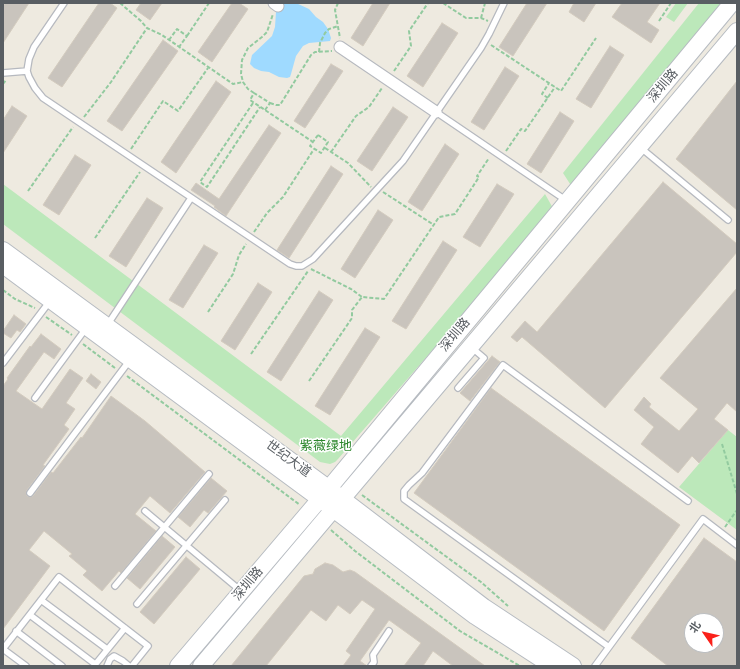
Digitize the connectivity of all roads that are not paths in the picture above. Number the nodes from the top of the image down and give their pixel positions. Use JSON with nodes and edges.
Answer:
{"nodes":[{"id":1,"x":64,"y":3,"type":"edge"},
{"id":2,"x":504,"y":3,"type":"edge"},
{"id":3,"x":732,"y":3,"type":"edge"},
{"id":4,"x":737,"y":31,"type":"edge"},
{"id":5,"x":340,"y":47,"type":"road end"},
{"id":6,"x":27,"y":71,"type":"junction"},
{"id":7,"x":3,"y":73,"type":"edge"},
{"id":8,"x":436,"y":112,"type":"junction"},
{"id":9,"x":639,"y":147,"type":"junction"},
{"id":10,"x":191,"y":198,"type":"junction"},
{"id":11,"x":567,"y":201,"type":"junction"},
{"id":12,"x":728,"y":220,"type":"dead end"},
{"id":13,"x":3,"y":250,"type":"edge"},
{"id":14,"x":3,"y":265,"type":"edge"},
{"id":15,"x":54,"y":295,"type":"junction"},
{"id":16,"x":88,"y":326,"type":"junction"},
{"id":17,"x":106,"y":326,"type":"junction"},
{"id":18,"x":471,"y":347,"type":"junction"},
{"id":19,"x":131,"y":358,"type":"junction"},
{"id":20,"x":3,"y":363,"type":"edge"},
{"id":21,"x":458,"y":388,"type":"dead end"},
{"id":22,"x":35,"y":398,"type":"dead end"},
{"id":23,"x":209,"y":474,"type":"dead end"},
{"id":24,"x":30,"y":493,"type":"dead end"},
{"id":25,"x":324,"y":494,"type":"junction"},
{"id":26,"x":226,"y":500,"type":"dead end"},
{"id":27,"x":688,"y":501,"type":"dead end"},
{"id":28,"x":338,"y":504,"type":"junction"},
{"id":29,"x":145,"y":511,"type":"dead end"},
{"id":30,"x":164,"y":527,"type":"junction"},
{"id":31,"x":737,"y":545,"type":"edge"},
{"id":32,"x":186,"y":546,"type":"junction"},
{"id":33,"x":115,"y":586,"type":"dead end"},
{"id":34,"x":241,"y":591,"type":"junction"},
{"id":35,"x":41,"y":600,"type":"junction"},
{"id":36,"x":137,"y":604,"type":"dead end"},
{"id":37,"x":30,"y":614,"type":"junction"},
{"id":38,"x":125,"y":628,"type":"junction"},
{"id":39,"x":389,"y":631,"type":"dead end"},
{"id":40,"x":16,"y":632,"type":"junction"},
{"id":41,"x":609,"y":647,"type":"junction"},
{"id":42,"x":3,"y":649,"type":"edge"},
{"id":43,"x":107,"y":649,"type":"junction"},
{"id":44,"x":94,"y":665,"type":"edge"},
{"id":45,"x":26,"y":666,"type":"edge"},
{"id":46,"x":62,"y":666,"type":"edge"},
{"id":47,"x":107,"y":666,"type":"edge"},
{"id":48,"x":129,"y":666,"type":"edge"},
{"id":49,"x":132,"y":666,"type":"edge"},
{"id":50,"x":178,"y":666,"type":"edge"},
{"id":51,"x":201,"y":666,"type":"edge"},
{"id":52,"x":371,"y":666,"type":"edge"},
{"id":53,"x":552,"y":666,"type":"edge"},
{"id":54,"x":573,"y":666,"type":"edge"},
{"id":55,"x":595,"y":666,"type":"edge"}],
"edges":[{"from":1,"to":6,"type":"lane"},
{"from":2,"to":8,"type":"lane"},
{"from":3,"to":11,"type":"street","name":"深圳路"},
{"from":4,"to":9,"type":"street","name":"深圳路"},
{"from":5,"to":8,"type":"street"},
{"from":6,"to":7,"type":"lane"},
{"from":6,"to":10,"type":"lane"},
{"from":8,"to":10,"type":"lane"},
{"from":8,"to":11,"type":"lane"},
{"from":9,"to":12,"type":"lane"},
{"from":9,"to":18,"type":"street","name":"深圳路"},
{"from":10,"to":17,"type":"lane"},
{"from":11,"to":25,"type":"street","name":"深圳路"},
{"from":13,"to":15,"type":"street","name":"世纪大道"},
{"from":14,"to":15,"type":"street","name":"世纪大道"},
{"from":15,"to":16,"type":"street","name":"世纪大道"},
{"from":15,"to":17,"type":"street","name":"世纪大道"},
{"from":15,"to":20,"type":"lane"},
{"from":16,"to":19,"type":"street","name":"世纪大道"},
{"from":16,"to":22,"type":"lane"},
{"from":17,"to":25,"type":"street","name":"世纪大道"},
{"from":18,"to":21,"type":"lane"},
{"from":18,"to":28,"type":"street","name":"深圳路"},
{"from":19,"to":24,"type":"lane"},
{"from":19,"to":25,"type":"street","name":"世纪大道"},
{"from":23,"to":30,"type":"lane"},
{"from":25,"to":28,"type":"street","name":"世纪大道"},
{"from":25,"to":34,"type":"street","name":"深圳路"},
{"from":26,"to":32,"type":"lane"},
{"from":27,"to":41,"type":"lane"},
{"from":28,"to":51,"type":"street","name":"深圳路"},
{"from":28,"to":53,"type":"street","name":"世纪大道"},
{"from":28,"to":54,"type":"street","name":"世纪大道"},
{"from":29,"to":30,"type":"lane"},
{"from":30,"to":32,"type":"lane"},
{"from":30,"to":33,"type":"lane"},
{"from":31,"to":41,"type":"lane"},
{"from":32,"to":34,"type":"lane"},
{"from":32,"to":36,"type":"lane"},
{"from":34,"to":50,"type":"street","name":"深圳路"},
{"from":35,"to":37,"type":"lane"},
{"from":35,"to":38,"type":"lane"},
{"from":35,"to":43,"type":"lane"},
{"from":37,"to":40,"type":"lane"},
{"from":37,"to":44,"type":"lane"},
{"from":38,"to":43,"type":"lane"},
{"from":38,"to":49,"type":"lane"},
{"from":39,"to":52,"type":"lane"},
{"from":40,"to":42,"type":"lane"},
{"from":40,"to":46,"type":"lane"},
{"from":41,"to":55,"type":"lane"},
{"from":42,"to":45,"type":"lane"},
{"from":43,"to":44,"type":"lane"},
{"from":47,"to":48,"type":"lane"}]}
